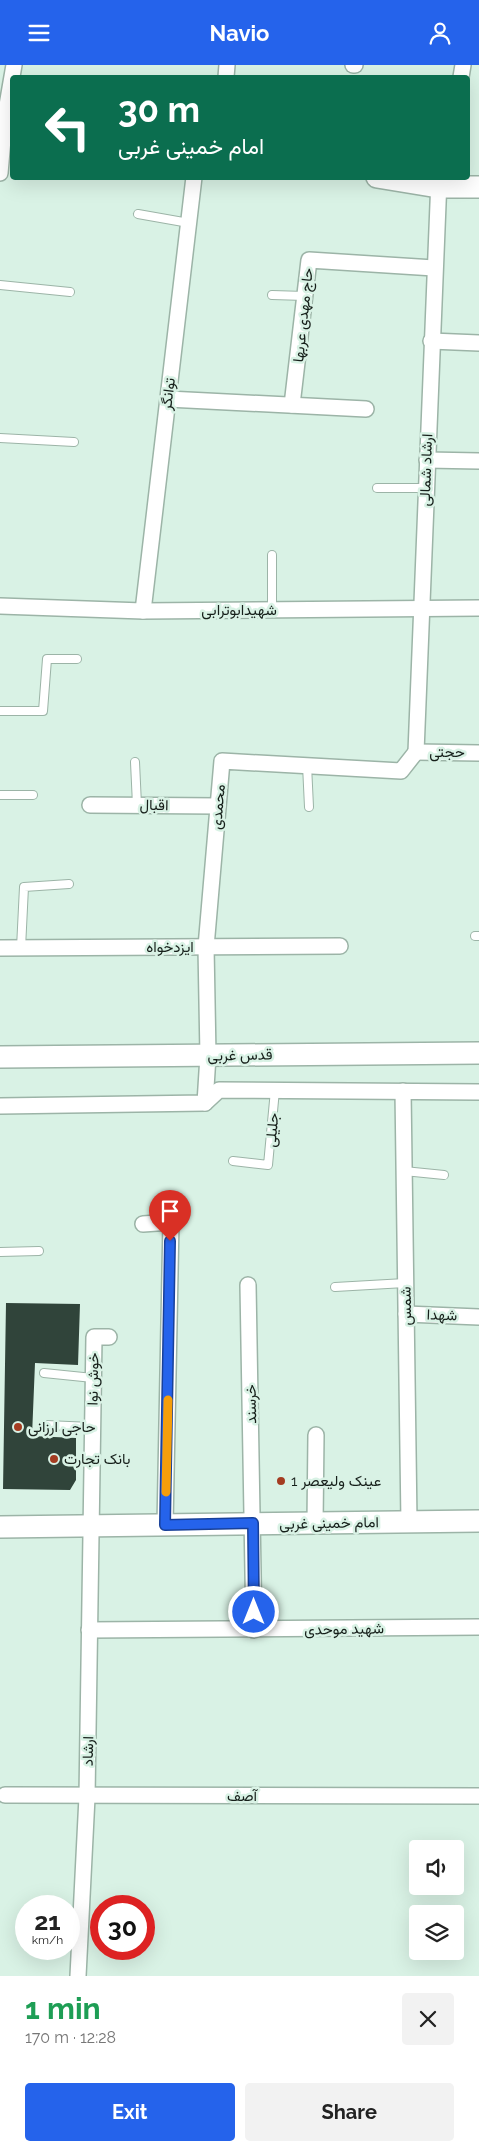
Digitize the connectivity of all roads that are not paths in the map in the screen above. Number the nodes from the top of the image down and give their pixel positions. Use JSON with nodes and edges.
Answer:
{"nodes":[{"id":1,"x":10,"y":92,"type":"edge"},
{"id":2,"x":6,"y":118,"type":"edge"},
{"id":3,"x":0,"y":173,"type":"edge"},
{"id":4,"x":194,"y":180,"type":"edge"},
{"id":5,"x":414,"y":180,"type":"edge"},
{"id":6,"x":439,"y":182,"type":"edge"},
{"id":7,"x":479,"y":187,"type":"edge"},
{"id":8,"x":138,"y":214,"type":"dead end"},
{"id":9,"x":189,"y":223,"type":"junction"},
{"id":10,"x":434,"y":268,"type":"junction"},
{"id":11,"x":0,"y":285,"type":"edge"},
{"id":12,"x":70,"y":292,"type":"dead end"},
{"id":13,"x":272,"y":295,"type":"dead end"},
{"id":14,"x":305,"y":296,"type":"junction"},
{"id":15,"x":431,"y":341,"type":"junction"},
{"id":16,"x":479,"y":343,"type":"edge"},
{"id":17,"x":168,"y":399,"type":"junction"},
{"id":18,"x":292,"y":405,"type":"junction"},
{"id":19,"x":366,"y":409,"type":"dead end"},
{"id":20,"x":0,"y":438,"type":"edge"},
{"id":21,"x":74,"y":442,"type":"dead end"},
{"id":22,"x":427,"y":460,"type":"junction"},
{"id":23,"x":479,"y":461,"type":"edge"},
{"id":24,"x":377,"y":488,"type":"dead end"},
{"id":25,"x":426,"y":488,"type":"junction"},
{"id":26,"x":272,"y":555,"type":"dead end"},
{"id":27,"x":0,"y":605,"type":"edge"},
{"id":28,"x":479,"y":608,"type":"edge"},
{"id":29,"x":421,"y":609,"type":"junction"},
{"id":30,"x":272,"y":610,"type":"junction"},
{"id":31,"x":143,"y":611,"type":"junction"},
{"id":32,"x":77,"y":659,"type":"dead end"},
{"id":33,"x":0,"y":711,"type":"edge"},
{"id":34,"x":416,"y":752,"type":"junction"},
{"id":35,"x":479,"y":753,"type":"edge"},
{"id":36,"x":135,"y":762,"type":"dead end"},
{"id":37,"x":307,"y":765,"type":"junction"},
{"id":38,"x":0,"y":795,"type":"edge"},
{"id":39,"x":32,"y":795,"type":"dead end"},
{"id":40,"x":90,"y":805,"type":"dead end"},
{"id":41,"x":137,"y":805,"type":"junction"},
{"id":42,"x":218,"y":806,"type":"junction"},
{"id":43,"x":309,"y":807,"type":"dead end"},
{"id":44,"x":69,"y":884,"type":"dead end"},
{"id":45,"x":340,"y":946,"type":"dead end"},
{"id":46,"x":21,"y":947,"type":"junction"},
{"id":47,"x":206,"y":947,"type":"junction"},
{"id":48,"x":0,"y":948,"type":"edge"},
{"id":49,"x":479,"y":1053,"type":"edge"},
{"id":50,"x":208,"y":1055,"type":"junction"},
{"id":51,"x":0,"y":1057,"type":"edge"},
{"id":52,"x":275,"y":1090,"type":"junction"},
{"id":53,"x":402,"y":1091,"type":"junction"},
{"id":54,"x":479,"y":1092,"type":"edge"},
{"id":55,"x":205,"y":1103,"type":"junction"},
{"id":56,"x":0,"y":1105,"type":"edge"},
{"id":57,"x":234,"y":1161,"type":"dead end"},
{"id":58,"x":404,"y":1171,"type":"junction"},
{"id":59,"x":444,"y":1175,"type":"dead end"},
{"id":60,"x":143,"y":1224,"type":"dead end"},
{"id":61,"x":0,"y":1251,"type":"edge"},
{"id":62,"x":39,"y":1251,"type":"dead end"},
{"id":63,"x":405,"y":1283,"type":"junction"},
{"id":64,"x":248,"y":1285,"type":"dead end"},
{"id":65,"x":335,"y":1287,"type":"dead end"},
{"id":66,"x":406,"y":1314,"type":"junction"},
{"id":67,"x":479,"y":1317,"type":"edge"},
{"id":68,"x":109,"y":1337,"type":"dead end"},
{"id":69,"x":44,"y":1373,"type":"dead end"},
{"id":70,"x":93,"y":1378,"type":"junction"},
{"id":71,"x":46,"y":1425,"type":"dead end"},
{"id":72,"x":92,"y":1427,"type":"junction"},
{"id":73,"x":316,"y":1435,"type":"dead end"},
{"id":74,"x":479,"y":1521,"type":"edge"},
{"id":75,"x":409,"y":1522,"type":"junction"},
{"id":76,"x":253,"y":1523,"type":"junction"},
{"id":77,"x":315,"y":1523,"type":"junction"},
{"id":78,"x":165,"y":1525,"type":"junction"},
{"id":79,"x":91,"y":1526,"type":"junction"},
{"id":80,"x":0,"y":1527,"type":"edge"},
{"id":81,"x":479,"y":1627,"type":"edge"},
{"id":82,"x":254,"y":1629,"type":"junction"},
{"id":83,"x":89,"y":1630,"type":"junction"},
{"id":84,"x":5,"y":1795,"type":"dead end"},
{"id":85,"x":479,"y":1796,"type":"edge"},
{"id":86,"x":87,"y":1797,"type":"junction"},
{"id":87,"x":78,"y":1976,"type":"edge"}],
"edges":[{"from":1,"to":2,"type":"street"},
{"from":2,"to":3,"type":"street"},
{"from":4,"to":9,"type":"street","name":"توانگر"},
{"from":5,"to":6,"type":"street"},
{"from":6,"to":7,"type":"street"},
{"from":6,"to":10,"type":"street","name":"ارشاد شمالی"},
{"from":8,"to":9,"type":"lane"},
{"from":9,"to":17,"type":"street","name":"توانگر"},
{"from":10,"to":14,"type":"street","name":"حاج مهدی عربها"},
{"from":10,"to":15,"type":"street","name":"ارشاد شمالی"},
{"from":11,"to":12,"type":"lane"},
{"from":13,"to":14,"type":"lane"},
{"from":14,"to":18,"type":"street","name":"حاج مهدی عربها"},
{"from":15,"to":16,"type":"street"},
{"from":15,"to":22,"type":"street","name":"ارشاد شمالی"},
{"from":17,"to":18,"type":"street"},
{"from":17,"to":31,"type":"street","name":"توانگر"},
{"from":18,"to":19,"type":"street"},
{"from":20,"to":21,"type":"lane"},
{"from":22,"to":23,"type":"street"},
{"from":22,"to":25,"type":"street","name":"ارشاد شمالی"},
{"from":24,"to":25,"type":"lane"},
{"from":25,"to":29,"type":"street","name":"ارشاد شمالی"},
{"from":26,"to":30,"type":"lane"},
{"from":27,"to":31,"type":"street","name":"شهیدابوترابی"},
{"from":28,"to":29,"type":"street","name":"شهیدابوترابی"},
{"from":29,"to":30,"type":"street","name":"شهیدابوترابی"},
{"from":29,"to":34,"type":"street","name":"ارشاد شمالی"},
{"from":30,"to":31,"type":"street","name":"شهیدابوترابی"},
{"from":32,"to":33,"type":"lane"},
{"from":34,"to":35,"type":"street","name":"حجتی"},
{"from":34,"to":37,"type":"street","name":"محمدی"},
{"from":36,"to":41,"type":"lane"},
{"from":37,"to":42,"type":"street","name":"محمدی"},
{"from":37,"to":43,"type":"lane"},
{"from":38,"to":39,"type":"lane"},
{"from":40,"to":41,"type":"street","name":"اقبال"},
{"from":41,"to":42,"type":"street","name":"اقبال"},
{"from":42,"to":47,"type":"street","name":"محمدی"},
{"from":44,"to":46,"type":"lane"},
{"from":45,"to":47,"type":"street","name":"ایزدخواه"},
{"from":46,"to":47,"type":"street","name":"ایزدخواه"},
{"from":46,"to":48,"type":"street","name":"ایزدخواه"},
{"from":47,"to":50,"type":"street","name":"محمدی"},
{"from":49,"to":50,"type":"street","name":"قدس غربی"},
{"from":50,"to":51,"type":"street","name":"قدس غربی"},
{"from":50,"to":55,"type":"street","name":"محمدی"},
{"from":52,"to":53,"type":"street"},
{"from":52,"to":55,"type":"street"},
{"from":52,"to":57,"type":"lane","name":"جلیلی"},
{"from":53,"to":54,"type":"street"},
{"from":53,"to":58,"type":"street","name":"شمس"},
{"from":55,"to":56,"type":"street"},
{"from":58,"to":59,"type":"lane"},
{"from":58,"to":63,"type":"street","name":"شمس"},
{"from":60,"to":78,"type":"street"},
{"from":61,"to":62,"type":"lane"},
{"from":63,"to":65,"type":"lane"},
{"from":63,"to":66,"type":"street","name":"شمس"},
{"from":64,"to":76,"type":"street","name":"خرسند"},
{"from":66,"to":67,"type":"street","name":"شهدا"},
{"from":66,"to":75,"type":"street","name":"شمس"},
{"from":68,"to":70,"type":"street","name":"خوش نوا"},
{"from":69,"to":70,"type":"lane"},
{"from":70,"to":72,"type":"street","name":"خوش نوا"},
{"from":71,"to":72,"type":"lane"},
{"from":72,"to":79,"type":"street","name":"خوش نوا"},
{"from":73,"to":77,"type":"street"},
{"from":74,"to":75,"type":"street","name":"امام خمینی غربی"},
{"from":75,"to":77,"type":"street","name":"امام خمینی غربی"},
{"from":76,"to":77,"type":"street","name":"امام خمینی غربی"},
{"from":76,"to":78,"type":"street","name":"امام خمینی غربی"},
{"from":76,"to":82,"type":"street","name":"خرسند"},
{"from":78,"to":79,"type":"street","name":"امام خمینی غربی"},
{"from":79,"to":80,"type":"street","name":"امام خمینی غربی"},
{"from":79,"to":83,"type":"street","name":"ارشاد"},
{"from":81,"to":82,"type":"street","name":"شهید موحدی"},
{"from":82,"to":83,"type":"street","name":"شهید موحدی"},
{"from":83,"to":86,"type":"street","name":"ارشاد"},
{"from":84,"to":86,"type":"street","name":"آصف"},
{"from":85,"to":86,"type":"street","name":"آصف"},
{"from":86,"to":87,"type":"street","name":"ارشاد"}]}
